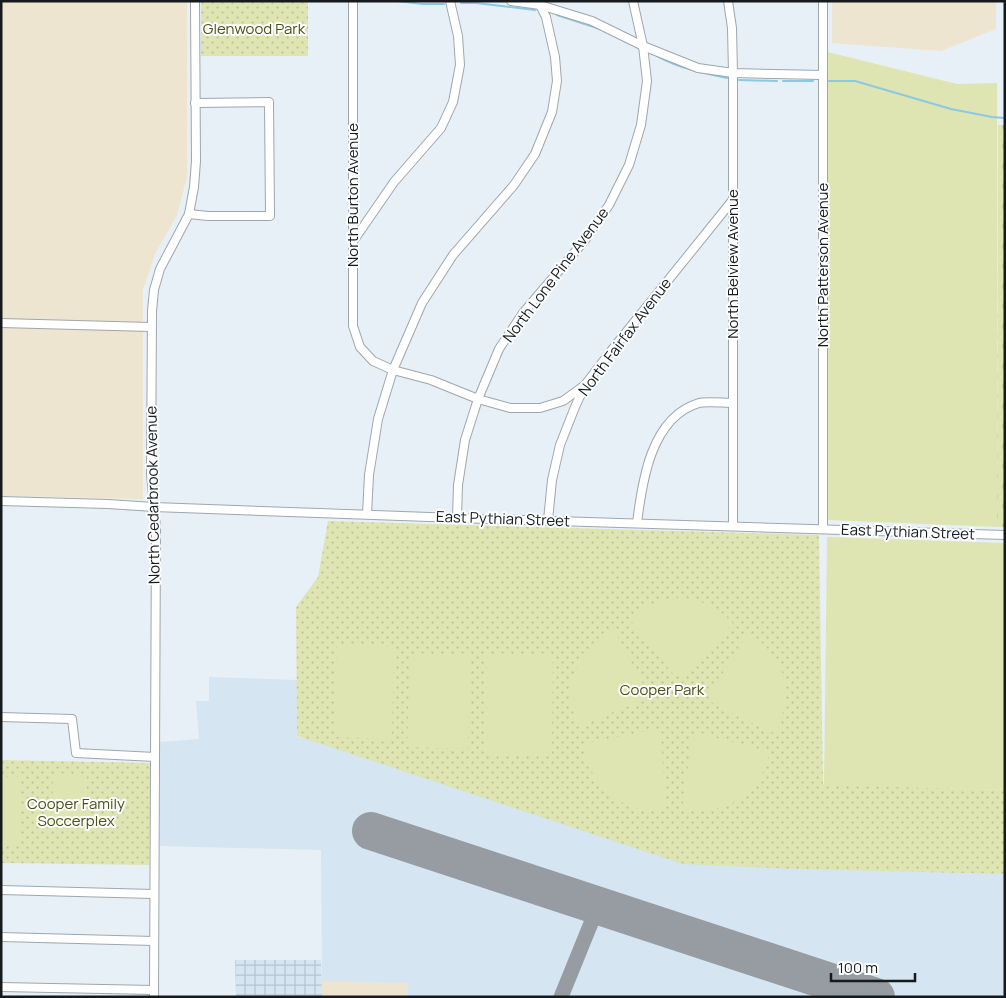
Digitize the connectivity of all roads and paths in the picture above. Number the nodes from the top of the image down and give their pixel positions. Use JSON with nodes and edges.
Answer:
{"nodes":[{"id":1,"x":195,"y":1,"type":"edge"},
{"id":2,"x":353,"y":1,"type":"edge"},
{"id":3,"x":450,"y":1,"type":"edge"},
{"id":4,"x":511,"y":1,"type":"edge"},
{"id":5,"x":633,"y":1,"type":"edge"},
{"id":6,"x":728,"y":1,"type":"edge"},
{"id":7,"x":823,"y":1,"type":"edge"},
{"id":8,"x":539,"y":3,"type":"edge"},
{"id":9,"x":643,"y":46,"type":"junction"},
{"id":10,"x":733,"y":73,"type":"junction"},
{"id":11,"x":823,"y":76,"type":"junction"},
{"id":12,"x":195,"y":103,"type":"junction"},
{"id":13,"x":732,"y":201,"type":"junction"},
{"id":14,"x":189,"y":214,"type":"junction"},
{"id":15,"x":354,"y":219,"type":"junction"},
{"id":16,"x":366,"y":222,"type":"junction"},
{"id":17,"x":354,"y":241,"type":"junction"},
{"id":18,"x":1,"y":323,"type":"edge"},
{"id":19,"x":151,"y":327,"type":"junction"},
{"id":20,"x":393,"y":370,"type":"junction"},
{"id":21,"x":585,"y":385,"type":"junction"},
{"id":22,"x":478,"y":399,"type":"junction"},
{"id":23,"x":563,"y":401,"type":"junction"},
{"id":24,"x":733,"y":403,"type":"junction"},
{"id":25,"x":575,"y":407,"type":"junction"},
{"id":26,"x":1,"y":501,"type":"edge"},
{"id":27,"x":154,"y":507,"type":"junction"},
{"id":28,"x":367,"y":514,"type":"junction"},
{"id":29,"x":457,"y":518,"type":"junction"},
{"id":30,"x":548,"y":520,"type":"junction"},
{"id":31,"x":636,"y":523,"type":"junction"},
{"id":32,"x":734,"y":526,"type":"junction"},
{"id":33,"x":823,"y":529,"type":"junction"},
{"id":34,"x":1005,"y":535,"type":"edge"},
{"id":35,"x":1,"y":717,"type":"edge"},
{"id":36,"x":155,"y":757,"type":"junction"},
{"id":37,"x":1,"y":890,"type":"edge"},
{"id":38,"x":154,"y":894,"type":"junction"},
{"id":39,"x":1,"y":937,"type":"edge"},
{"id":40,"x":154,"y":941,"type":"junction"},
{"id":41,"x":1,"y":987,"type":"edge"},
{"id":42,"x":154,"y":993,"type":"edge"}],
"edges":[{"from":1,"to":12,"type":"street","name":"North Cedarbrook Avenue"},
{"from":2,"to":15,"type":"street","name":"North Burton Avenue"},
{"from":3,"to":16,"type":"street"},
{"from":4,"to":8,"type":"street"},
{"from":5,"to":9,"type":"street","name":"North Lone Pine Avenue"},
{"from":6,"to":10,"type":"street","name":"North Belview Avenue"},
{"from":7,"to":11,"type":"street","name":"North Patterson Avenue"},
{"from":8,"to":9,"type":"street"},
{"from":8,"to":20,"type":"street"},
{"from":9,"to":10,"type":"street"},
{"from":9,"to":22,"type":"street","name":"North Lone Pine Avenue"},
{"from":10,"to":11,"type":"street"},
{"from":10,"to":13,"type":"street","name":"North Belview Avenue"},
{"from":11,"to":33,"type":"street","name":"North Patterson Avenue"},
{"from":12,"to":14,"type":"street","name":"North Cedarbrook Avenue"},
{"from":12,"to":14,"type":"street"},
{"from":13,"to":21,"type":"street","name":"North Fairfax Avenue"},
{"from":13,"to":24,"type":"street","name":"North Belview Avenue"},
{"from":14,"to":19,"type":"street","name":"North Cedarbrook Avenue"},
{"from":15,"to":16,"type":"street"},
{"from":15,"to":17,"type":"street","name":"North Burton Avenue"},
{"from":16,"to":17,"type":"street"},
{"from":17,"to":20,"type":"street","name":"North Burton Avenue"},
{"from":18,"to":19,"type":"street"},
{"from":19,"to":27,"type":"street","name":"North Cedarbrook Avenue"},
{"from":20,"to":22,"type":"street","name":"North Burton Avenue"},
{"from":20,"to":28,"type":"street"},
{"from":21,"to":23,"type":"street","name":"North Burton Avenue"},
{"from":21,"to":25,"type":"street","name":"North Fairfax Avenue"},
{"from":22,"to":23,"type":"street","name":"North Burton Avenue"},
{"from":22,"to":29,"type":"street","name":"North Lone Pine Avenue"},
{"from":23,"to":25,"type":"street"},
{"from":24,"to":31,"type":"street"},
{"from":24,"to":32,"type":"street","name":"North Belview Avenue"},
{"from":25,"to":30,"type":"street","name":"North Fairfax Avenue"},
{"from":26,"to":27,"type":"street","name":"East Pythian Street"},
{"from":27,"to":28,"type":"street","name":"East Pythian Street"},
{"from":27,"to":36,"type":"street","name":"North Cedarbrook Avenue"},
{"from":28,"to":29,"type":"street","name":"East Pythian Street"},
{"from":29,"to":30,"type":"street","name":"East Pythian Street"},
{"from":30,"to":31,"type":"street","name":"East Pythian Street"},
{"from":31,"to":32,"type":"street","name":"East Pythian Street"},
{"from":32,"to":33,"type":"street","name":"East Pythian Street"},
{"from":33,"to":34,"type":"street","name":"East Pythian Street"},
{"from":35,"to":36,"type":"street"},
{"from":36,"to":38,"type":"street","name":"North Cedarbrook Avenue"},
{"from":37,"to":38,"type":"street"},
{"from":38,"to":40,"type":"street","name":"North Cedarbrook Avenue"},
{"from":39,"to":40,"type":"street"},
{"from":40,"to":42,"type":"street","name":"North Cedarbrook Avenue"},
{"from":41,"to":42,"type":"street"}]}
